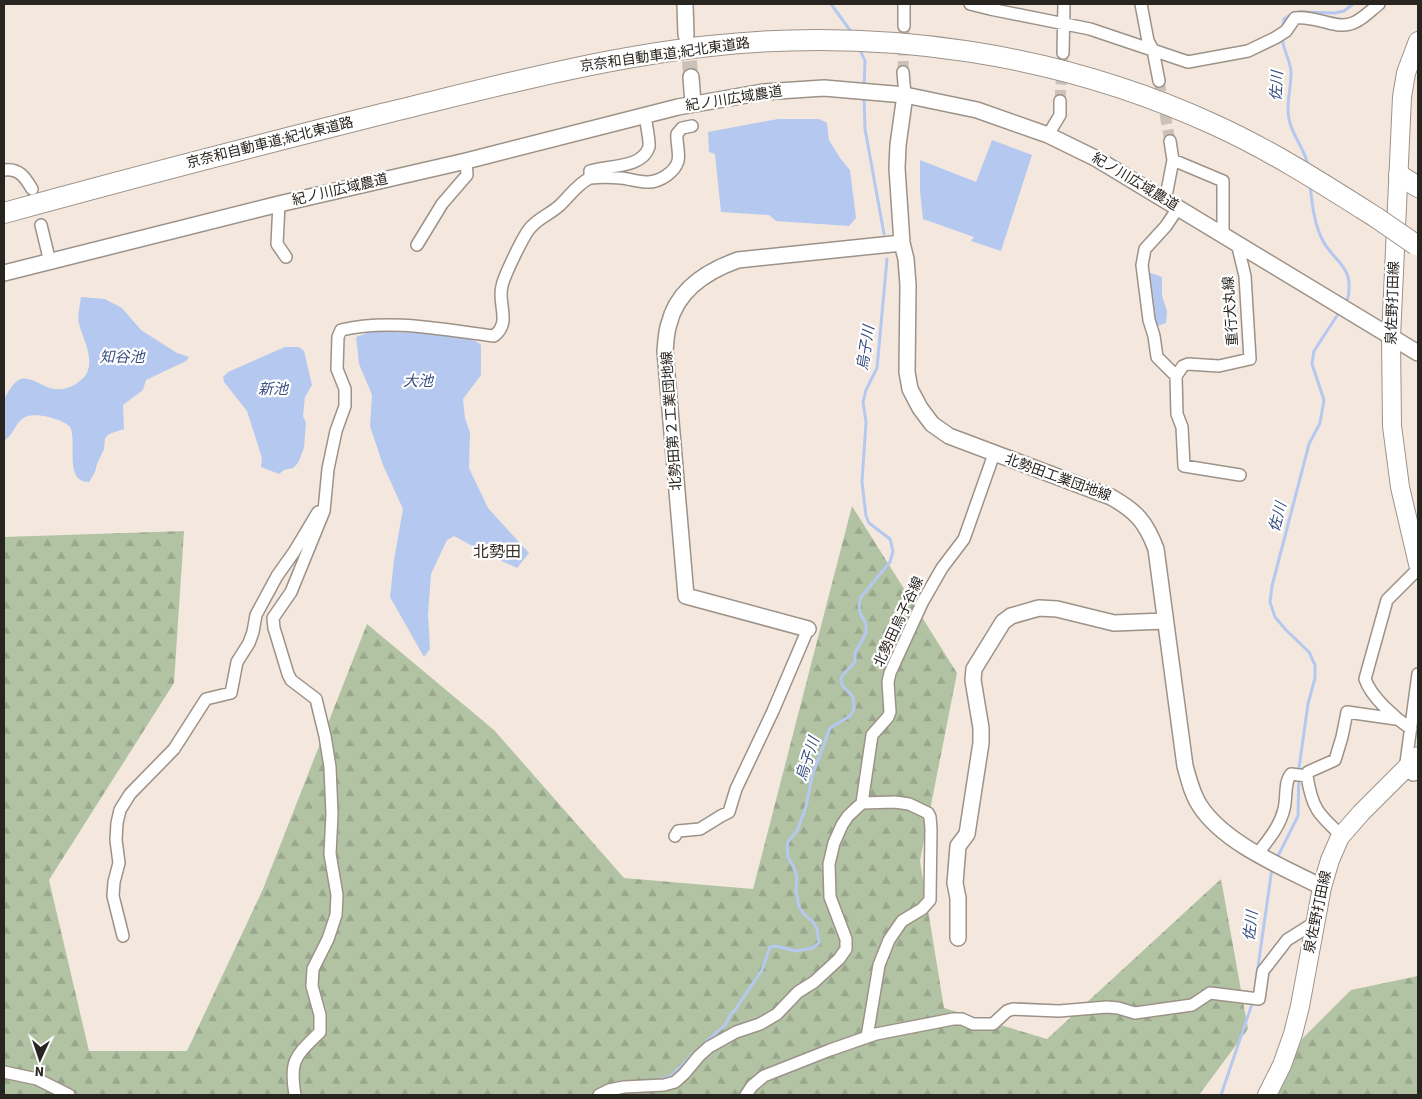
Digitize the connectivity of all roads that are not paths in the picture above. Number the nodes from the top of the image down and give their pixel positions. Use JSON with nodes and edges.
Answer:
{"nodes":[{"id":1,"x":685,"y":4,"type":"edge"},
{"id":2,"x":904,"y":4,"type":"edge"},
{"id":3,"x":970,"y":4,"type":"edge"},
{"id":4,"x":1064,"y":4,"type":"edge"},
{"id":5,"x":1141,"y":4,"type":"edge"},
{"id":6,"x":1379,"y":4,"type":"edge"},
{"id":7,"x":1064,"y":23,"type":"junction"},
{"id":8,"x":904,"y":26,"type":"tunnel mouth"},
{"id":9,"x":686,"y":35,"type":"tunnel mouth"},
{"id":10,"x":1418,"y":41,"type":"edge"},
{"id":11,"x":1153,"y":50,"type":"junction"},
{"id":12,"x":1063,"y":53,"type":"tunnel mouth"},
{"id":13,"x":903,"y":72,"type":"tunnel mouth"},
{"id":14,"x":691,"y":76,"type":"tunnel mouth"},
{"id":15,"x":1159,"y":81,"type":"tunnel mouth"},
{"id":16,"x":905,"y":95,"type":"junction"},
{"id":17,"x":1060,"y":101,"type":"tunnel mouth"},
{"id":18,"x":693,"y":104,"type":"junction"},
{"id":19,"x":645,"y":116,"type":"junction"},
{"id":20,"x":692,"y":126,"type":"dead end"},
{"id":21,"x":1048,"y":135,"type":"junction"},
{"id":22,"x":1170,"y":141,"type":"tunnel mouth"},
{"id":23,"x":1173,"y":160,"type":"junction"},
{"id":24,"x":466,"y":161,"type":"junction"},
{"id":25,"x":4,"y":170,"type":"edge"},
{"id":26,"x":590,"y":178,"type":"junction"},
{"id":27,"x":1409,"y":178,"type":"edge"},
{"id":28,"x":1418,"y":187,"type":"edge"},
{"id":29,"x":32,"y":189,"type":"dead end"},
{"id":30,"x":1163,"y":199,"type":"junction"},
{"id":31,"x":279,"y":204,"type":"junction"},
{"id":32,"x":1178,"y":208,"type":"junction"},
{"id":33,"x":4,"y":213,"type":"edge"},
{"id":34,"x":41,"y":225,"type":"dead end"},
{"id":35,"x":1223,"y":234,"type":"junction"},
{"id":36,"x":1236,"y":242,"type":"junction"},
{"id":37,"x":902,"y":243,"type":"junction"},
{"id":38,"x":417,"y":245,"type":"dead end"},
{"id":39,"x":1417,"y":246,"type":"edge"},
{"id":40,"x":286,"y":257,"type":"dead end"},
{"id":41,"x":50,"y":262,"type":"junction"},
{"id":42,"x":4,"y":273,"type":"edge"},
{"id":43,"x":1391,"y":337,"type":"junction"},
{"id":44,"x":1418,"y":353,"type":"edge"},
{"id":45,"x":1176,"y":376,"type":"junction"},
{"id":46,"x":994,"y":454,"type":"junction"},
{"id":47,"x":1240,"y":475,"type":"dead end"},
{"id":48,"x":326,"y":498,"type":"junction"},
{"id":49,"x":1418,"y":564,"type":"edge"},
{"id":50,"x":1418,"y":569,"type":"edge"},
{"id":51,"x":1165,"y":621,"type":"junction"},
{"id":52,"x":808,"y":628,"type":"joint"},
{"id":53,"x":1418,"y":674,"type":"edge"},
{"id":54,"x":1396,"y":719,"type":"junction"},
{"id":55,"x":1411,"y":729,"type":"junction"},
{"id":56,"x":1418,"y":756,"type":"edge"},
{"id":57,"x":1412,"y":772,"type":"edge"},
{"id":58,"x":1301,"y":775,"type":"junction"},
{"id":59,"x":862,"y":803,"type":"junction"},
{"id":60,"x":1341,"y":835,"type":"junction"},
{"id":61,"x":675,"y":836,"type":"dead end"},
{"id":62,"x":1262,"y":856,"type":"junction"},
{"id":63,"x":1322,"y":887,"type":"junction"},
{"id":64,"x":1314,"y":923,"type":"junction"},
{"id":65,"x":122,"y":936,"type":"dead end"},
{"id":66,"x":958,"y":938,"type":"dead end"},
{"id":67,"x":867,"y":1036,"type":"junction"},
{"id":68,"x":4,"y":1072,"type":"edge"},
{"id":69,"x":70,"y":1095,"type":"edge"},
{"id":70,"x":295,"y":1095,"type":"edge"},
{"id":71,"x":599,"y":1095,"type":"edge"},
{"id":72,"x":746,"y":1095,"type":"edge"},
{"id":73,"x":1267,"y":1095,"type":"edge"}],
"edges":[{"from":1,"to":9,"type":"street"},
{"from":2,"to":8,"type":"street"},
{"from":3,"to":7,"type":"street"},
{"from":4,"to":7,"type":"street"},
{"from":5,"to":11,"type":"street"},
{"from":6,"to":11,"type":"street"},
{"from":7,"to":11,"type":"street"},
{"from":7,"to":12,"type":"street"},
{"from":10,"to":27,"type":"main road","name":"泉佐野打田線"},
{"from":11,"to":15,"type":"street"},
{"from":13,"to":16,"type":"street"},
{"from":14,"to":18,"type":"street"},
{"from":16,"to":18,"type":"street","name":"紀ノ川広域農道"},
{"from":16,"to":21,"type":"street","name":"紀ノ川広域農道"},
{"from":16,"to":37,"type":"street","name":"北勢田工業団地線"},
{"from":17,"to":21,"type":"street"},
{"from":18,"to":19,"type":"street","name":"紀ノ川広域農道"},
{"from":19,"to":24,"type":"street","name":"紀ノ川広域農道"},
{"from":19,"to":26,"type":"street"},
{"from":20,"to":26,"type":"street"},
{"from":21,"to":30,"type":"street","name":"紀ノ川広域農道"},
{"from":22,"to":23,"type":"street"},
{"from":23,"to":30,"type":"street"},
{"from":23,"to":35,"type":"street"},
{"from":24,"to":31,"type":"street","name":"紀ノ川広域農道"},
{"from":24,"to":38,"type":"street"},
{"from":25,"to":29,"type":"street"},
{"from":26,"to":48,"type":"street"},
{"from":27,"to":28,"type":"highway"},
{"from":27,"to":43,"type":"main road","name":"泉佐野打田線"},
{"from":30,"to":32,"type":"street","name":"紀ノ川広域農道"},
{"from":31,"to":40,"type":"street"},
{"from":31,"to":41,"type":"street","name":"紀ノ川広域農道"},
{"from":32,"to":35,"type":"street","name":"紀ノ川広域農道"},
{"from":32,"to":45,"type":"street"},
{"from":33,"to":39,"type":"highway","name":"京奈和自動車道;紀北東道路","bridge":true},
{"from":34,"to":41,"type":"street"},
{"from":35,"to":36,"type":"street","name":"紀ノ川広域農道"},
{"from":36,"to":43,"type":"street","name":"紀ノ川広域農道"},
{"from":36,"to":45,"type":"street","name":"重行犬丸線"},
{"from":37,"to":46,"type":"street","name":"北勢田工業団地線"},
{"from":37,"to":52,"type":"street","name":"北勢田第２工業団地線"},
{"from":41,"to":42,"type":"street","name":"紀ノ川広域農道"},
{"from":43,"to":44,"type":"street","name":"紀ノ川広域農道"},
{"from":43,"to":49,"type":"main road","name":"泉佐野打田線"},
{"from":45,"to":47,"type":"street"},
{"from":46,"to":51,"type":"street","name":"北勢田工業団地線"},
{"from":46,"to":59,"type":"street","name":"北勢田烏子谷線"},
{"from":48,"to":65,"type":"street"},
{"from":48,"to":70,"type":"street"},
{"from":50,"to":54,"type":"street"},
{"from":51,"to":62,"type":"street","name":"北勢田工業団地線"},
{"from":51,"to":66,"type":"street"},
{"from":52,"to":61,"type":"street"},
{"from":53,"to":55,"type":"street"},
{"from":54,"to":55,"type":"street"},
{"from":54,"to":58,"type":"street"},
{"from":55,"to":57,"type":"street"},
{"from":56,"to":57,"type":"main road","name":"泉佐野打田線"},
{"from":57,"to":60,"type":"main road","name":"泉佐野打田線"},
{"from":58,"to":60,"type":"street"},
{"from":58,"to":62,"type":"street"},
{"from":59,"to":67,"type":"street"},
{"from":59,"to":71,"type":"street"},
{"from":60,"to":63,"type":"main road","name":"泉佐野打田線"},
{"from":62,"to":63,"type":"street","name":"北勢田工業団地線"},
{"from":63,"to":64,"type":"main road","name":"泉佐野打田線"},
{"from":64,"to":67,"type":"street"},
{"from":64,"to":73,"type":"main road","name":"泉佐野打田線"},
{"from":67,"to":72,"type":"street"},
{"from":68,"to":69,"type":"street"}]}
